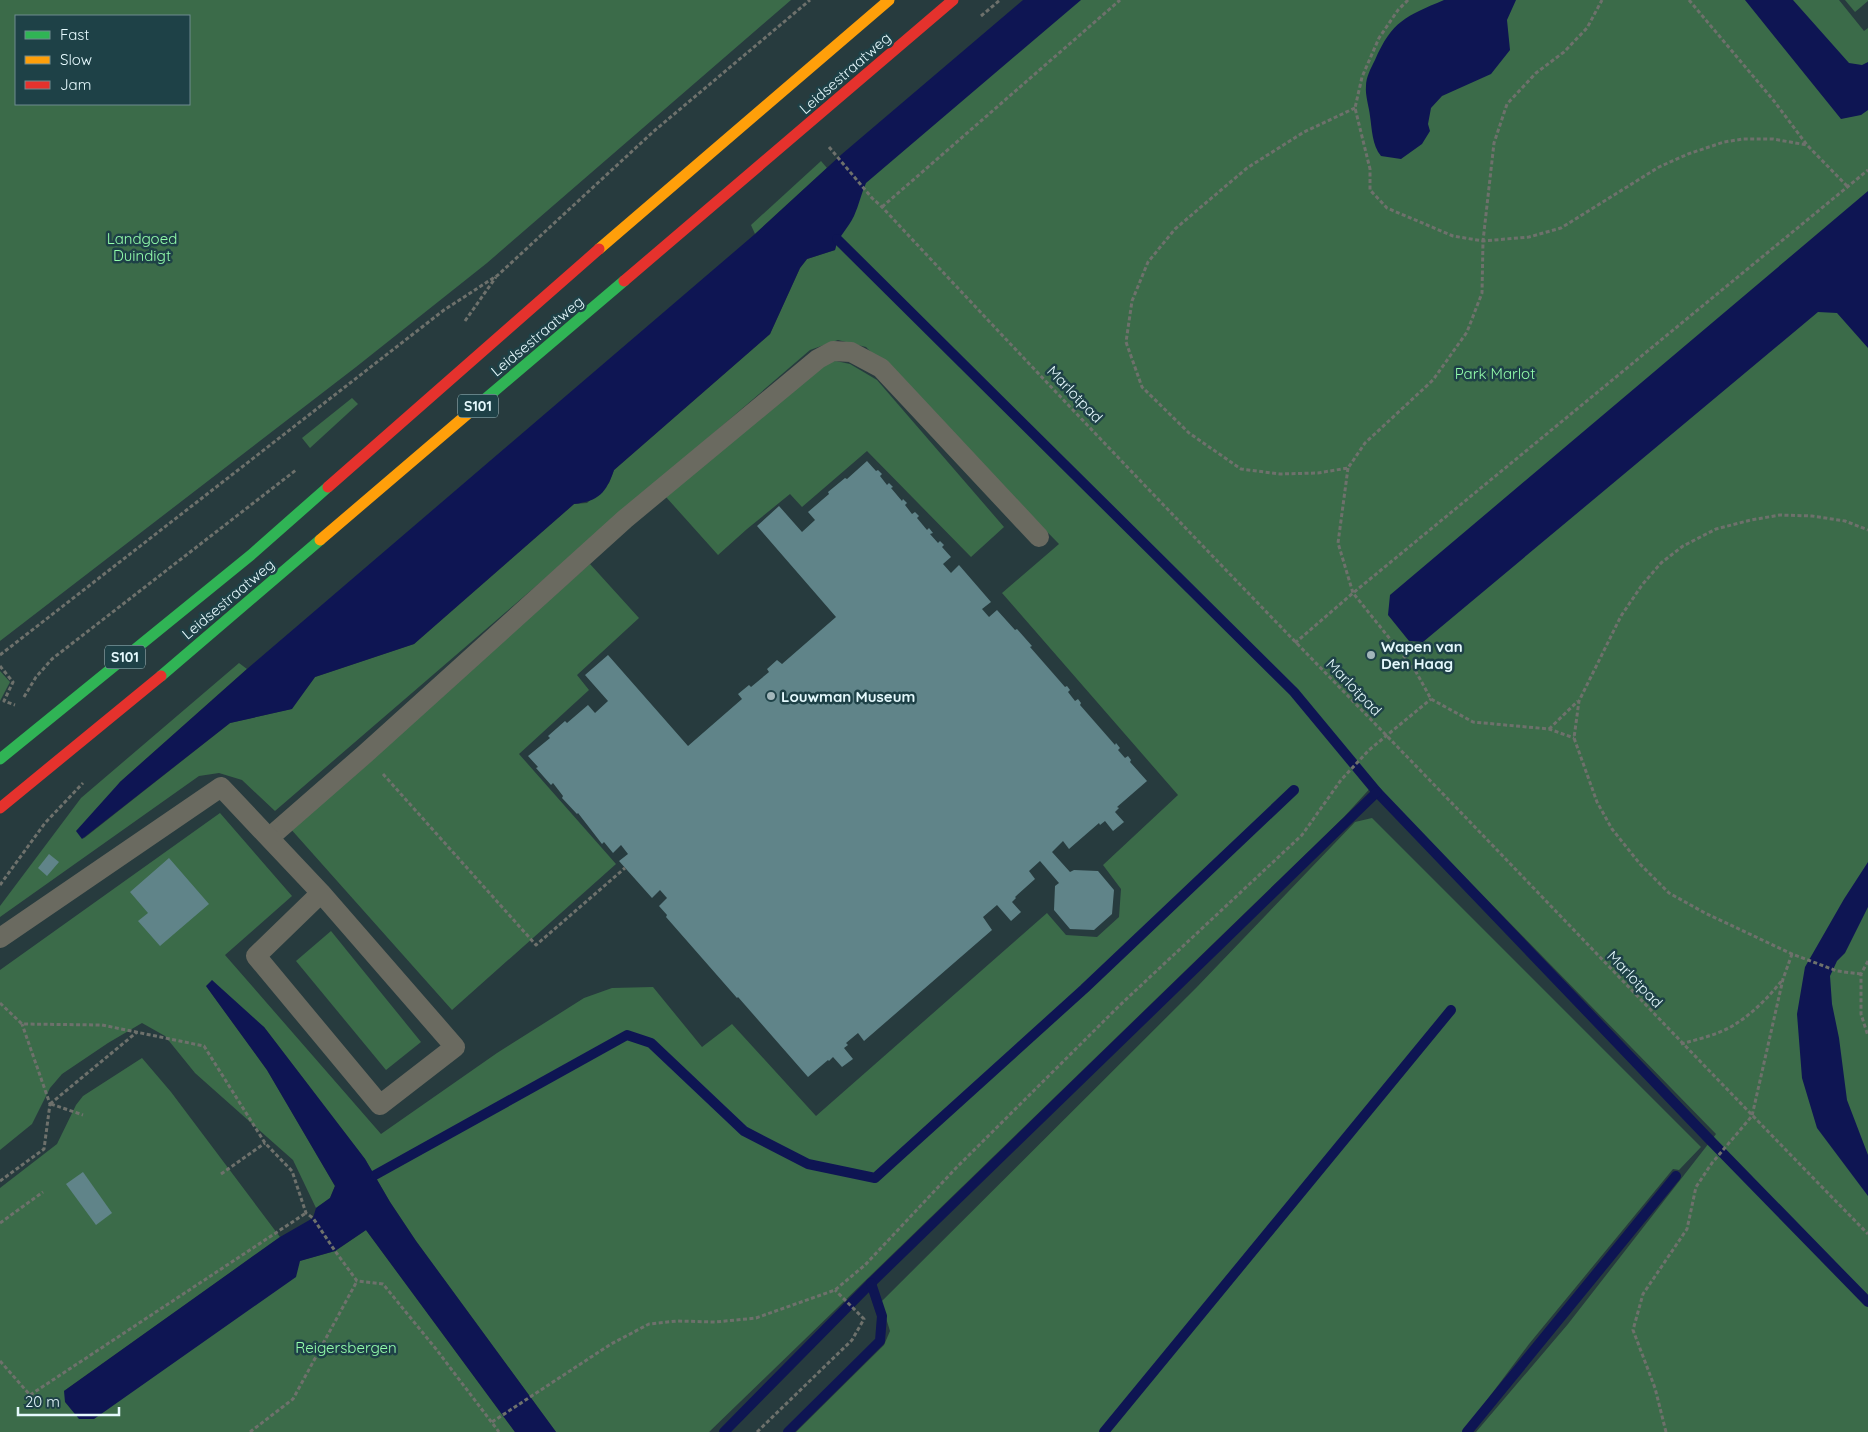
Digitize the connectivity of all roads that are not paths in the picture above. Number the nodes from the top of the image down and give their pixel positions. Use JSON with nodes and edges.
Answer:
{"nodes":[{"id":1,"x":890,"y":0,"type":"edge"},
{"id":2,"x":953,"y":0,"type":"edge"},
{"id":3,"x":1038,"y":537,"type":"dead end"},
{"id":4,"x":0,"y":759,"type":"edge"},
{"id":5,"x":0,"y":808,"type":"edge"},
{"id":6,"x":270,"y":837,"type":"junction"},
{"id":7,"x":321,"y":893,"type":"junction"},
{"id":8,"x":0,"y":938,"type":"edge"}],
"edges":[{"from":1,"to":4,"type":"main road","name":"Leidsestraatweg","number":"S101"},
{"from":2,"to":5,"type":"main road","name":"Leidsestraatweg","number":"S101"},
{"from":3,"to":6,"type":"lane"},
{"from":6,"to":7,"type":"lane"},
{"from":6,"to":8,"type":"lane"},
{"from":7,"to":7,"type":"lane"}]}
